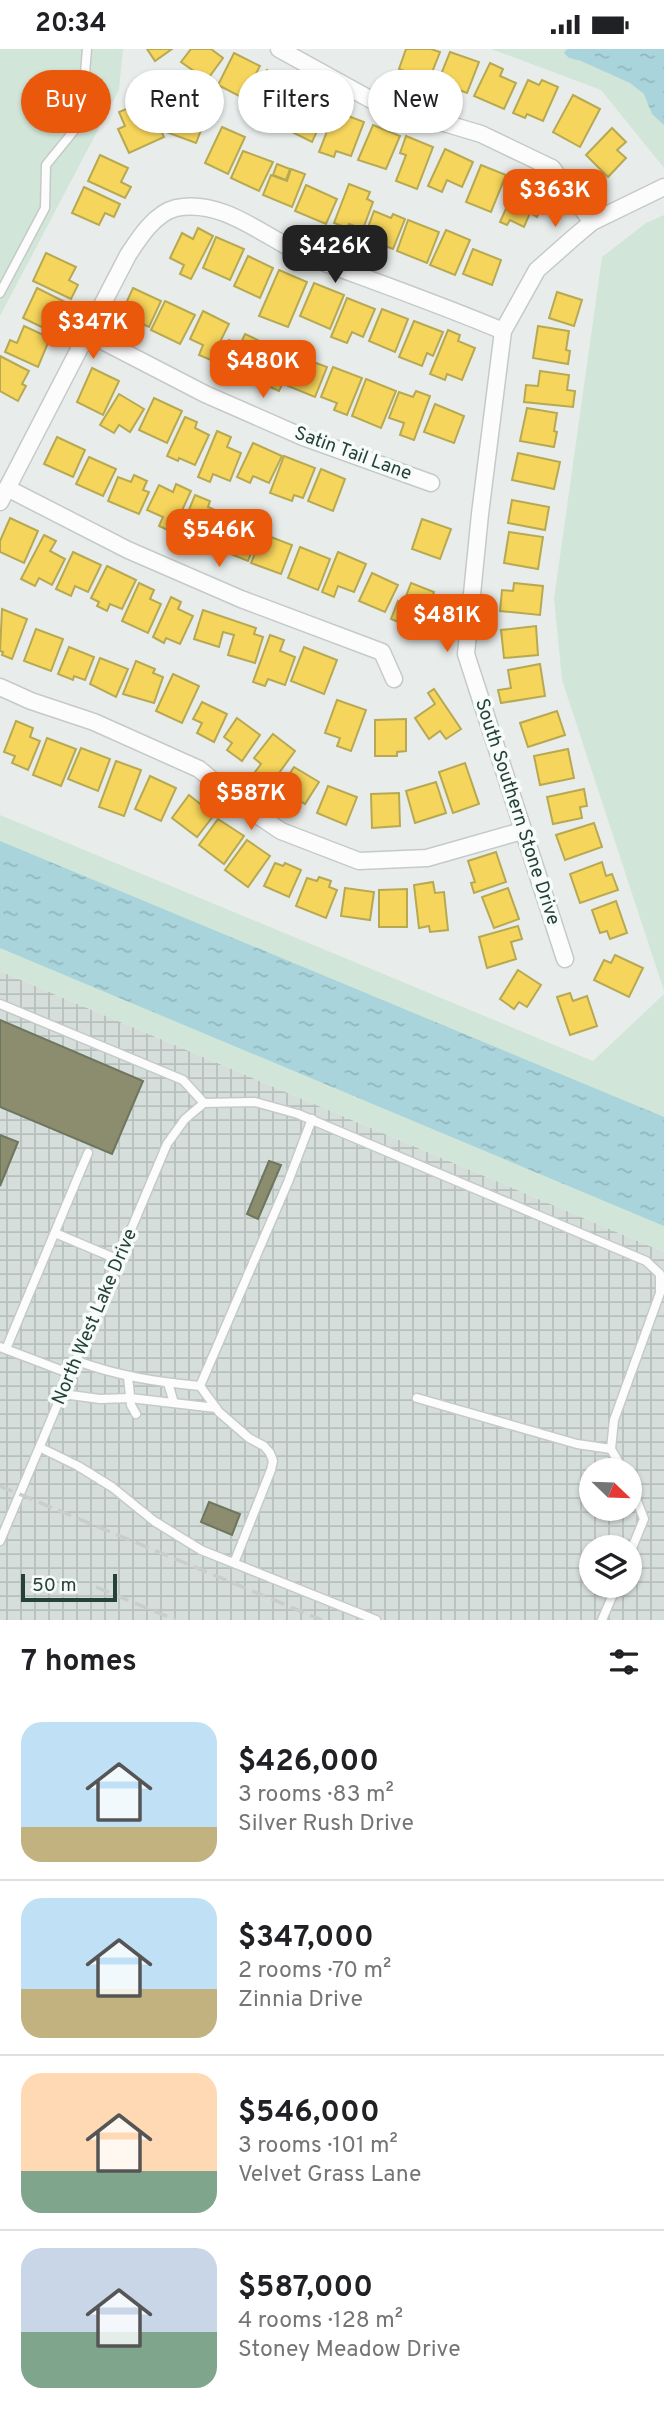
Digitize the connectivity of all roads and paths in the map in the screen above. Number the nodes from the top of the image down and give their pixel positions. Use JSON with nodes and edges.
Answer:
{"nodes":[{"id":1,"x":87,"y":49,"type":"edge"},
{"id":2,"x":279,"y":49,"type":"edge"},
{"id":3,"x":664,"y":187,"type":"edge"},
{"id":4,"x":592,"y":222,"type":"junction"},
{"id":5,"x":0,"y":293,"type":"edge"},
{"id":6,"x":503,"y":331,"type":"junction"},
{"id":7,"x":87,"y":333,"type":"junction"},
{"id":8,"x":431,"y":483,"type":"dead end"},
{"id":9,"x":4,"y":495,"type":"edge"},
{"id":10,"x":394,"y":679,"type":"dead end"},
{"id":11,"x":0,"y":687,"type":"edge"},
{"id":12,"x":522,"y":831,"type":"junction"},
{"id":13,"x":565,"y":959,"type":"dead end"},
{"id":14,"x":0,"y":1004,"type":"edge"},
{"id":15,"x":204,"y":1103,"type":"junction"},
{"id":16,"x":312,"y":1119,"type":"junction"},
{"id":17,"x":88,"y":1153,"type":"dead end"},
{"id":18,"x":55,"y":1233,"type":"junction"},
{"id":19,"x":119,"y":1260,"type":"junction"},
{"id":20,"x":3,"y":1348,"type":"edge"},
{"id":21,"x":77,"y":1361,"type":"junction"},
{"id":22,"x":71,"y":1374,"type":"junction"},
{"id":23,"x":128,"y":1377,"type":"junction"},
{"id":24,"x":168,"y":1383,"type":"junction"},
{"id":25,"x":200,"y":1386,"type":"junction"},
{"id":26,"x":63,"y":1394,"type":"junction"},
{"id":27,"x":131,"y":1398,"type":"junction"},
{"id":28,"x":417,"y":1398,"type":"dead end"},
{"id":29,"x":174,"y":1403,"type":"junction"},
{"id":30,"x":216,"y":1408,"type":"junction"},
{"id":31,"x":136,"y":1414,"type":"dead end"},
{"id":32,"x":41,"y":1448,"type":"junction"},
{"id":33,"x":611,"y":1449,"type":"junction"},
{"id":34,"x":616,"y":1458,"type":"edge"},
{"id":35,"x":642,"y":1513,"type":"edge"},
{"id":36,"x":637,"y":1535,"type":"edge"},
{"id":37,"x":0,"y":1541,"type":"edge"},
{"id":38,"x":234,"y":1563,"type":"junction"},
{"id":39,"x":611,"y":1598,"type":"edge"},
{"id":40,"x":376,"y":1620,"type":"edge"},
{"id":41,"x":602,"y":1620,"type":"edge"}],
"edges":[{"from":1,"to":5,"type":"lane"},
{"from":2,"to":4,"type":"street"},
{"from":3,"to":4,"type":"street"},
{"from":4,"to":6,"type":"street"},
{"from":6,"to":7,"type":"street"},
{"from":6,"to":12,"type":"street","name":"South Southern Stone Drive"},
{"from":7,"to":8,"type":"street","name":"Satin Tail Lane"},
{"from":7,"to":9,"type":"street"},
{"from":9,"to":10,"type":"street"},
{"from":11,"to":12,"type":"street"},
{"from":12,"to":13,"type":"street","name":"South Southern Stone Drive"},
{"from":14,"to":15,"type":"lane"},
{"from":15,"to":16,"type":"lane"},
{"from":15,"to":19,"type":"lane","name":"North West Lake Drive"},
{"from":16,"to":25,"type":"lane"},
{"from":16,"to":33,"type":"lane"},
{"from":17,"to":18,"type":"lane"},
{"from":18,"to":19,"type":"lane"},
{"from":18,"to":20,"type":"lane"},
{"from":19,"to":21,"type":"lane","name":"North West Lake Drive"},
{"from":20,"to":22,"type":"lane"},
{"from":21,"to":22,"type":"lane","name":"North West Lake Drive"},
{"from":21,"to":23,"type":"lane"},
{"from":22,"to":26,"type":"lane","name":"North West Lake Drive"},
{"from":23,"to":24,"type":"lane"},
{"from":23,"to":27,"type":"lane"},
{"from":24,"to":25,"type":"lane"},
{"from":24,"to":29,"type":"lane"},
{"from":25,"to":30,"type":"lane"},
{"from":26,"to":27,"type":"lane"},
{"from":26,"to":32,"type":"lane","name":"North West Lake Drive"},
{"from":27,"to":29,"type":"lane"},
{"from":27,"to":31,"type":"lane"},
{"from":28,"to":33,"type":"lane"},
{"from":29,"to":30,"type":"lane"},
{"from":30,"to":38,"type":"lane"},
{"from":32,"to":37,"type":"lane","name":"North West Lake Drive"},
{"from":32,"to":38,"type":"lane"},
{"from":33,"to":34,"type":"lane"},
{"from":35,"to":36,"type":"lane"},
{"from":38,"to":40,"type":"lane"},
{"from":39,"to":41,"type":"lane"}]}
